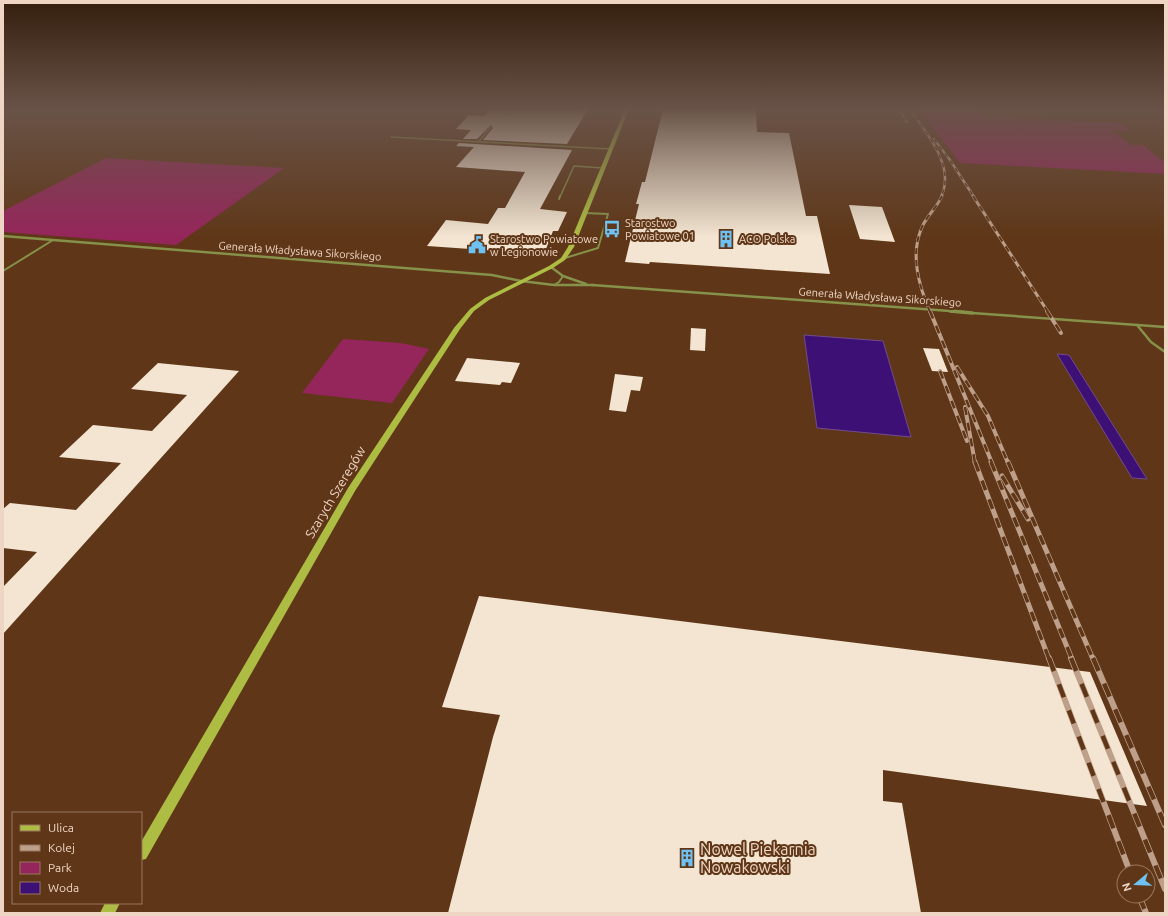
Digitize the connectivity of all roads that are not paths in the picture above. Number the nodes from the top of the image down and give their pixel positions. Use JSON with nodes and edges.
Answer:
{"nodes":[{"id":1,"x":610,"y":152,"type":"edge"},
{"id":2,"x":603,"y":168,"type":"junction"},
{"id":3,"x":559,"y":200,"type":"dead end"},
{"id":4,"x":585,"y":212,"type":"junction"},
{"id":5,"x":3,"y":236,"type":"edge"},
{"id":6,"x":53,"y":240,"type":"junction"},
{"id":7,"x":563,"y":259,"type":"junction"},
{"id":8,"x":551,"y":267,"type":"junction"},
{"id":9,"x":3,"y":271,"type":"edge"},
{"id":10,"x":563,"y":276,"type":"junction"},
{"id":11,"x":521,"y":281,"type":"junction"},
{"id":12,"x":554,"y":285,"type":"junction"},
{"id":13,"x":594,"y":286,"type":"junction"},
{"id":14,"x":972,"y":313,"type":"joint"},
{"id":15,"x":1137,"y":325,"type":"junction"},
{"id":16,"x":1165,"y":327,"type":"edge"},
{"id":17,"x":1165,"y":352,"type":"edge"},
{"id":18,"x":142,"y":852,"type":"edge"},
{"id":19,"x":112,"y":904,"type":"edge"},
{"id":20,"x":107,"y":913,"type":"edge"}],
"edges":[{"from":1,"to":2,"type":"street","name":"Szarych Szeregów"},
{"from":2,"to":3,"type":"lane"},
{"from":2,"to":4,"type":"street","name":"Szarych Szeregów"},
{"from":4,"to":7,"type":"street","name":"Szarych Szeregów"},
{"from":4,"to":7,"type":"lane"},
{"from":5,"to":6,"type":"street","name":"Generała Władysława Sikorskiego"},
{"from":6,"to":9,"type":"lane"},
{"from":6,"to":11,"type":"street","name":"Generała Władysława Sikorskiego"},
{"from":7,"to":8,"type":"street","name":"Szarych Szeregów"},
{"from":8,"to":10,"type":"street","name":"Generała Władysława Sikorskiego"},
{"from":8,"to":11,"type":"street","name":"Szarych Szeregów"},
{"from":10,"to":12,"type":"lane"},
{"from":10,"to":13,"type":"street","name":"Generała Władysława Sikorskiego"},
{"from":11,"to":12,"type":"street","name":"Generała Władysława Sikorskiego"},
{"from":11,"to":18,"type":"street","name":"Szarych Szeregów"},
{"from":12,"to":13,"type":"street","name":"Generała Władysława Sikorskiego"},
{"from":13,"to":14,"type":"street","name":"Generała Władysława Sikorskiego"},
{"from":14,"to":15,"type":"lane","name":"Generała Władysława Sikorskiego"},
{"from":15,"to":16,"type":"lane","name":"Generała Władysława Sikorskiego"},
{"from":15,"to":17,"type":"lane"},
{"from":19,"to":20,"type":"street"}]}
